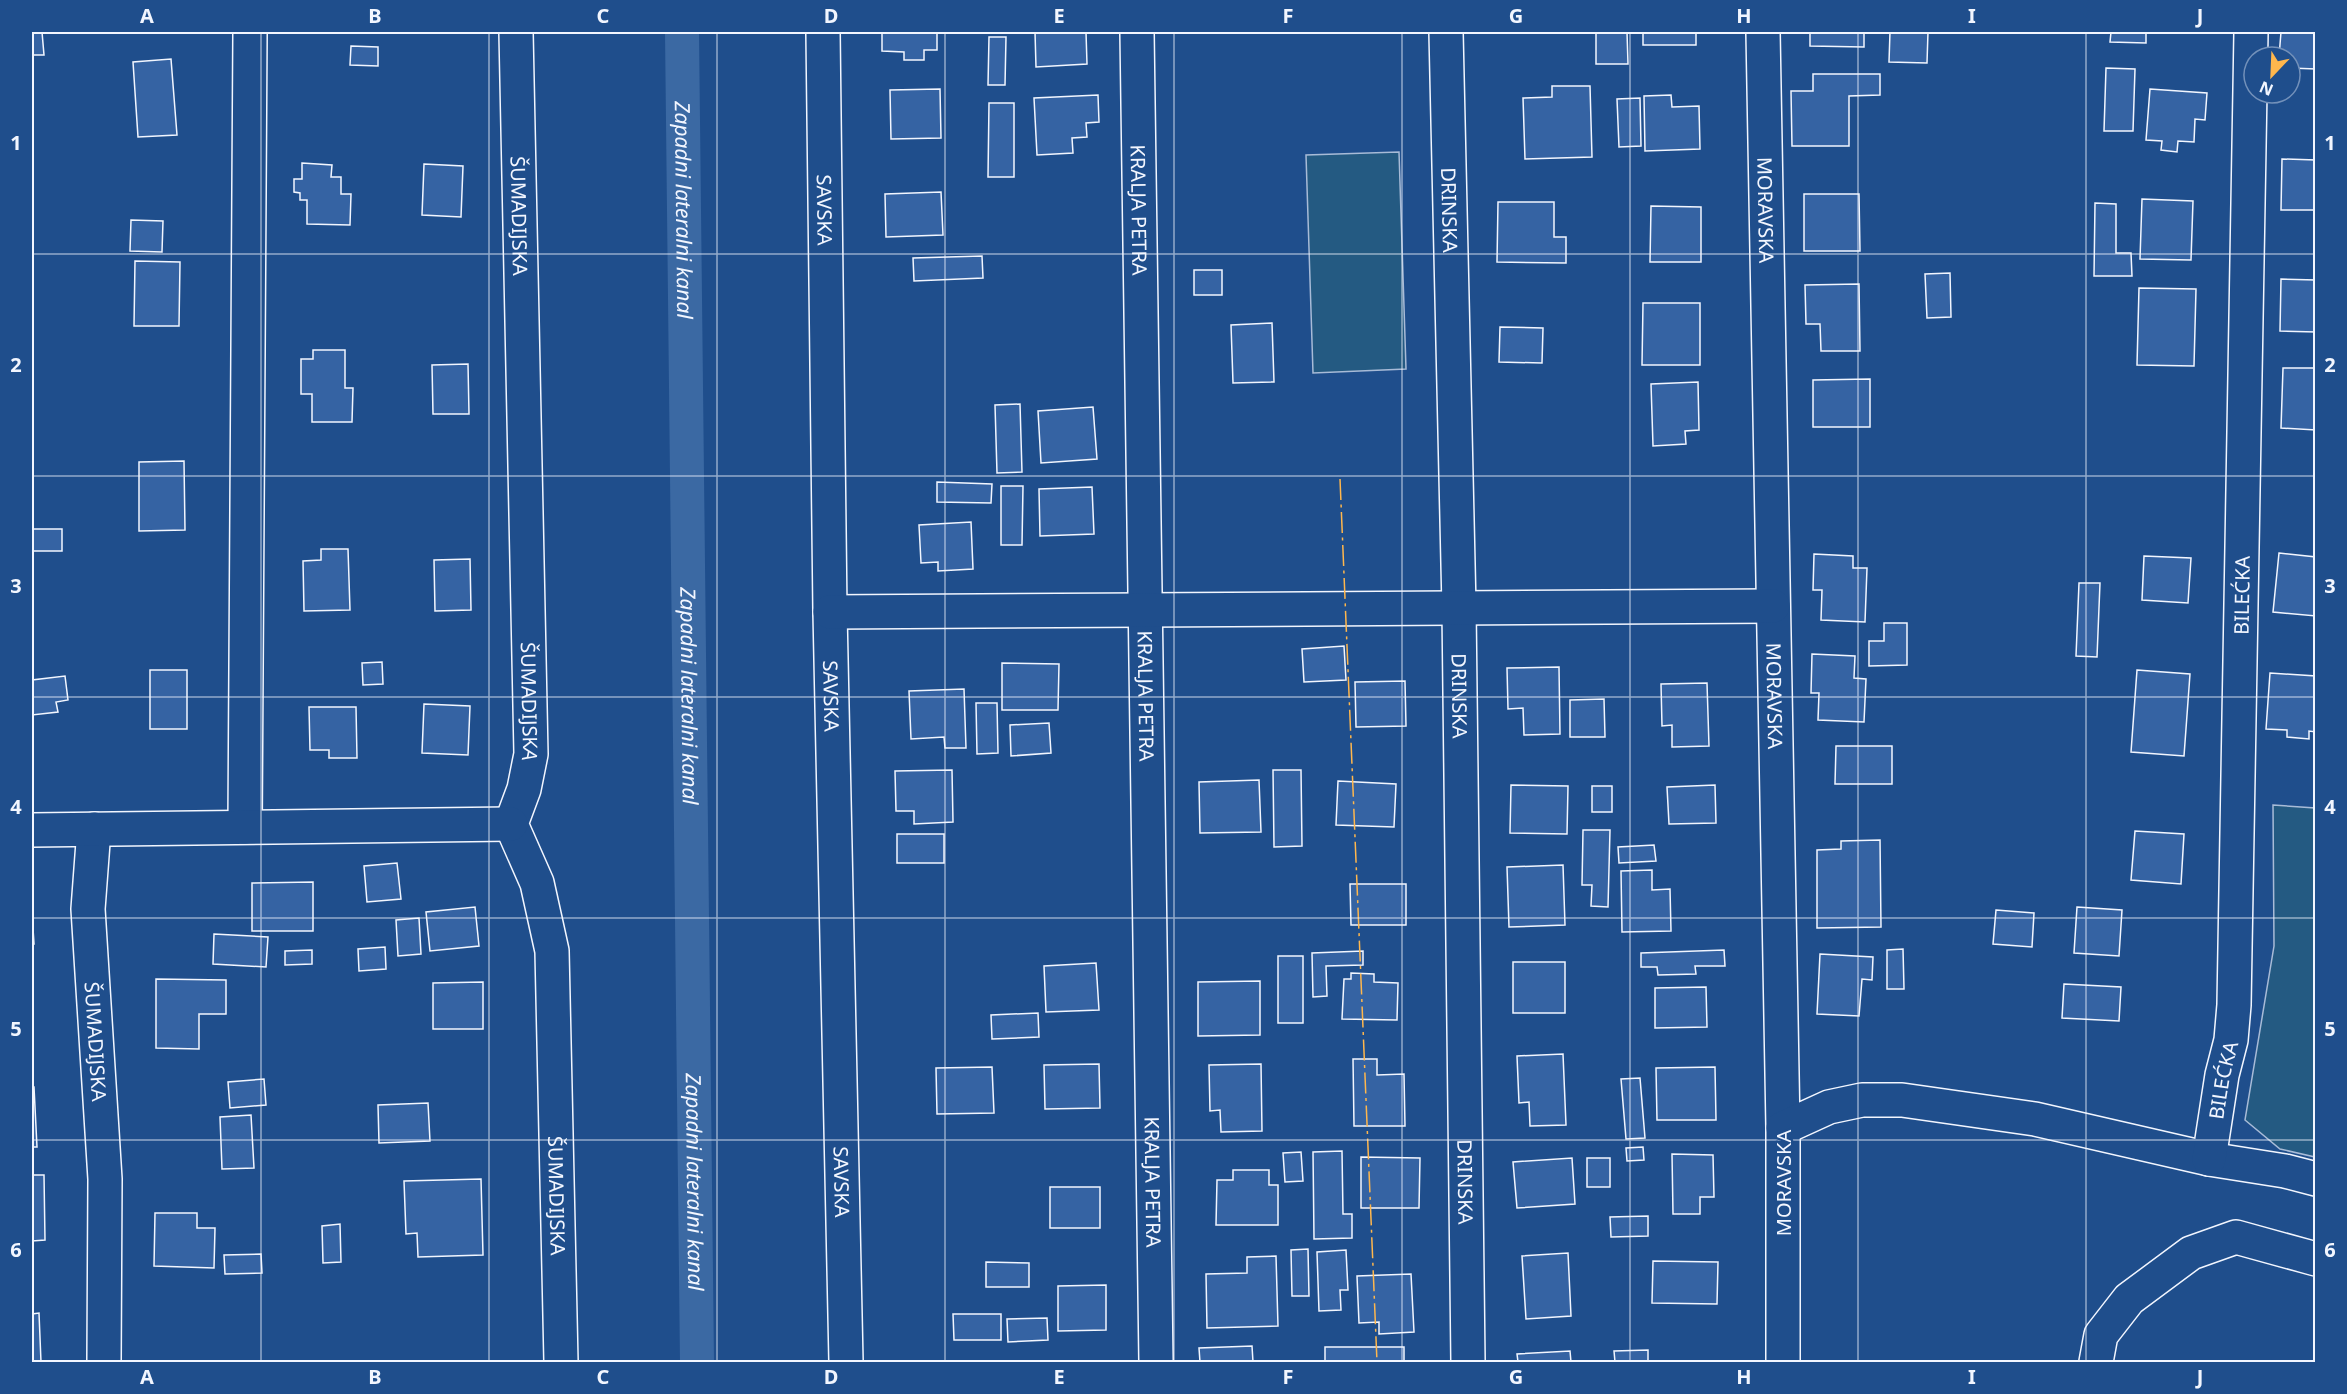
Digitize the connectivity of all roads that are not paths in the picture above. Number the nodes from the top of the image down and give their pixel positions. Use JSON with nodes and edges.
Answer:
{"nodes":[{"id":1,"x":250,"y":32,"type":"edge"},
{"id":2,"x":516,"y":32,"type":"edge"},
{"id":3,"x":823,"y":32,"type":"edge"},
{"id":4,"x":1137,"y":32,"type":"edge"},
{"id":5,"x":1446,"y":32,"type":"edge"},
{"id":6,"x":1763,"y":32,"type":"edge"},
{"id":7,"x":2250,"y":32,"type":"edge"},
{"id":8,"x":1773,"y":606,"type":"junction"},
{"id":9,"x":1459,"y":608,"type":"junction"},
{"id":10,"x":1144,"y":610,"type":"junction"},
{"id":11,"x":830,"y":612,"type":"junction"},
{"id":12,"x":511,"y":824,"type":"junction"},
{"id":13,"x":245,"y":827,"type":"junction"},
{"id":14,"x":94,"y":829,"type":"junction"},
{"id":15,"x":32,"y":830,"type":"edge"},
{"id":16,"x":1783,"y":1128,"type":"junction"},
{"id":17,"x":2209,"y":1159,"type":"junction"},
{"id":18,"x":2316,"y":1179,"type":"edge"},
{"id":19,"x":2316,"y":1259,"type":"edge"},
{"id":20,"x":104,"y":1362,"type":"edge"},
{"id":21,"x":561,"y":1362,"type":"edge"},
{"id":22,"x":846,"y":1362,"type":"edge"},
{"id":23,"x":1156,"y":1362,"type":"edge"},
{"id":24,"x":1468,"y":1362,"type":"edge"},
{"id":25,"x":1783,"y":1362,"type":"edge"},
{"id":26,"x":2096,"y":1362,"type":"edge"}],
"edges":[{"from":1,"to":13,"type":"street"},
{"from":2,"to":12,"type":"street","name":"ŠUMADIJSKA"},
{"from":3,"to":11,"type":"street","name":"SAVSKA"},
{"from":4,"to":10,"type":"street","name":"KRALJA PETRA"},
{"from":5,"to":9,"type":"street","name":"DRINSKA"},
{"from":6,"to":8,"type":"street","name":"MORAVSKA"},
{"from":7,"to":17,"type":"street","name":"BILEĆKA"},
{"from":8,"to":9,"type":"street"},
{"from":8,"to":16,"type":"street","name":"MORAVSKA"},
{"from":9,"to":10,"type":"street"},
{"from":9,"to":24,"type":"street","name":"DRINSKA"},
{"from":10,"to":11,"type":"street"},
{"from":10,"to":23,"type":"street","name":"KRALJA PETRA"},
{"from":11,"to":22,"type":"street","name":"SAVSKA"},
{"from":12,"to":13,"type":"street"},
{"from":12,"to":21,"type":"street","name":"ŠUMADIJSKA"},
{"from":13,"to":14,"type":"street"},
{"from":14,"to":15,"type":"street"},
{"from":14,"to":20,"type":"street","name":"ŠUMADIJSKA"},
{"from":16,"to":17,"type":"street"},
{"from":16,"to":25,"type":"street","name":"MORAVSKA"},
{"from":17,"to":18,"type":"street"},
{"from":19,"to":26,"type":"street"}]}
